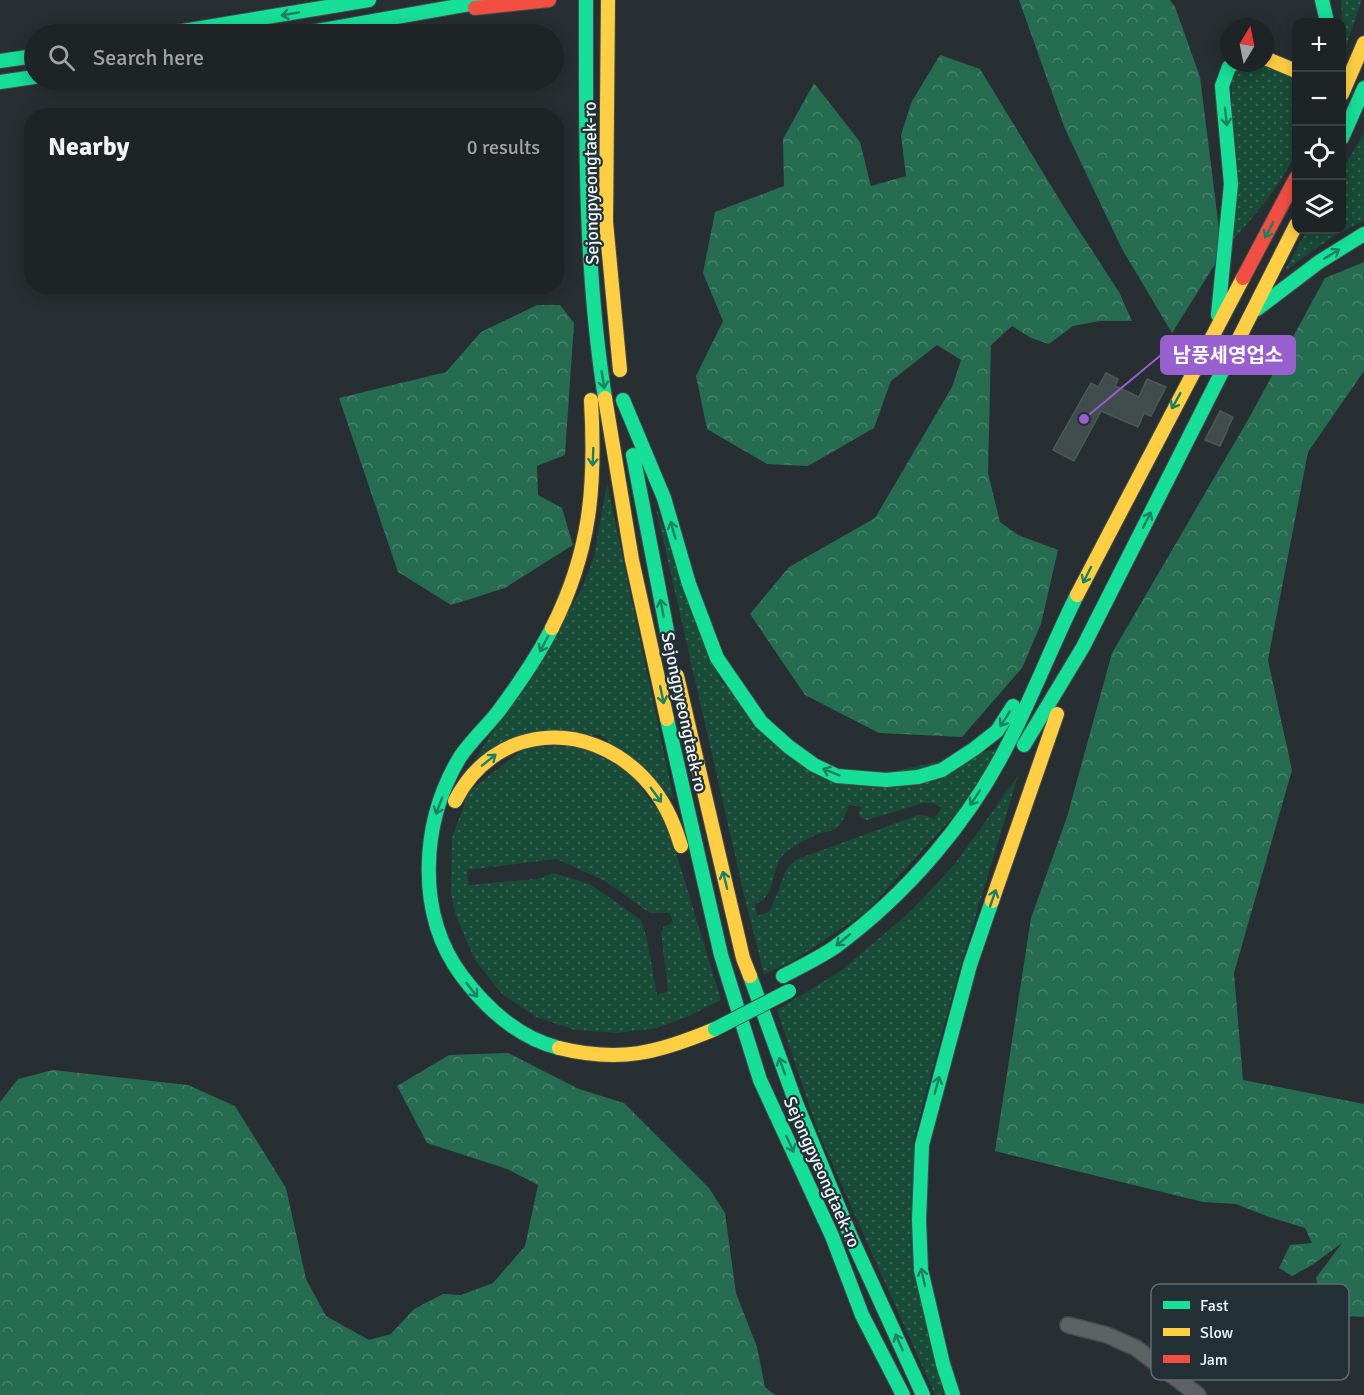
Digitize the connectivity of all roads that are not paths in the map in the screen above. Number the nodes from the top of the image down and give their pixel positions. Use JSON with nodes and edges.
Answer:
{"nodes":[{"id":1,"x":369,"y":0,"type":"edge"},
{"id":2,"x":492,"y":0,"type":"edge"},
{"id":3,"x":549,"y":0,"type":"edge"},
{"id":4,"x":586,"y":0,"type":"edge"},
{"id":5,"x":608,"y":0,"type":"edge"},
{"id":6,"x":1322,"y":0,"type":"edge"},
{"id":7,"x":414,"y":15,"type":"junction"},
{"id":8,"x":1326,"y":18,"type":"edge"},
{"id":9,"x":225,"y":24,"type":"edge"},
{"id":10,"x":360,"y":24,"type":"edge"},
{"id":11,"x":1364,"y":43,"type":"edge"},
{"id":12,"x":24,"y":57,"type":"edge"},
{"id":13,"x":0,"y":61,"type":"edge"},
{"id":14,"x":1274,"y":62,"type":"edge"},
{"id":15,"x":1292,"y":69,"type":"edge"},
{"id":16,"x":1227,"y":72,"type":"edge"},
{"id":17,"x":24,"y":78,"type":"edge"},
{"id":18,"x":0,"y":82,"type":"edge"},
{"id":19,"x":1346,"y":83,"type":"edge"},
{"id":20,"x":1364,"y":88,"type":"edge"},
{"id":21,"x":1364,"y":103,"type":"edge"},
{"id":22,"x":1346,"y":128,"type":"edge"},
{"id":23,"x":1346,"y":129,"type":"edge"},
{"id":24,"x":1295,"y":180,"type":"edge"},
{"id":25,"x":588,"y":231,"type":"junction"},
{"id":26,"x":1292,"y":233,"type":"edge"},
{"id":27,"x":1364,"y":234,"type":"edge"},
{"id":28,"x":1252,"y":313,"type":"junction"},
{"id":29,"x":1217,"y":328,"type":"junction"},
{"id":30,"x":623,"y":400,"type":"junction"},
{"id":31,"x":1057,"y":634,"type":"junction"},
{"id":32,"x":1083,"y":647,"type":"junction"},
{"id":33,"x":954,"y":852,"type":"dead end"},
{"id":34,"x":932,"y":878,"type":"dead end"},
{"id":35,"x":721,"y":955,"type":"junction"},
{"id":36,"x":840,"y":961,"type":"dead end"},
{"id":37,"x":794,"y":988,"type":"dead end"},
{"id":38,"x":720,"y":1008,"type":"dead end"},
{"id":39,"x":673,"y":1030,"type":"dead end"},
{"id":40,"x":1068,"y":1325,"type":"dead end"},
{"id":41,"x":1151,"y":1359,"type":"edge"},
{"id":42,"x":1178,"y":1380,"type":"edge"},
{"id":43,"x":903,"y":1395,"type":"edge"},
{"id":44,"x":923,"y":1395,"type":"edge"},
{"id":45,"x":953,"y":1395,"type":"edge"},
{"id":46,"x":1198,"y":1395,"type":"edge"}],
"edges":[{"from":1,"to":9,"type":"highway","one_way":true},
{"from":2,"to":7,"type":"highway"},
{"from":3,"to":7,"type":"highway"},
{"from":4,"to":25,"type":"highway","name":"Sejongpyeongtaek-ro"},
{"from":5,"to":30,"type":"highway","name":"Sejongpyeongtaek-ro"},
{"from":6,"to":8,"type":"highway"},
{"from":7,"to":10,"type":"highway"},
{"from":11,"to":19,"type":"highway"},
{"from":12,"to":13,"type":"highway"},
{"from":14,"to":15,"type":"highway"},
{"from":16,"to":29,"type":"highway","one_way":true},
{"from":17,"to":18,"type":"highway"},
{"from":20,"to":22,"type":"highway"},
{"from":21,"to":23,"type":"highway"},
{"from":24,"to":29,"type":"highway","one_way":true},
{"from":25,"to":35,"type":"highway","name":"Sejongpyeongtaek-ro","one_way":true},
{"from":25,"to":37,"type":"highway","one_way":true,"bridge":true},
{"from":26,"to":28,"type":"highway"},
{"from":28,"to":27,"type":"highway","one_way":true},
{"from":32,"to":28,"type":"highway","one_way":true},
{"from":29,"to":31,"type":"highway","one_way":true},
{"from":31,"to":30,"type":"highway","one_way":true},
{"from":44,"to":30,"type":"highway","name":"Sejongpyeongtaek-ro","one_way":true},
{"from":31,"to":38,"type":"highway","one_way":true},
{"from":32,"to":33,"type":"highway"},
{"from":45,"to":32,"type":"highway","one_way":true},
{"from":34,"to":36,"type":"highway"},
{"from":39,"to":35,"type":"highway","one_way":true},
{"from":35,"to":43,"type":"highway","name":"Sejongpyeongtaek-ro","one_way":true},
{"from":40,"to":41,"type":"street"},
{"from":42,"to":46,"type":"street"}]}
